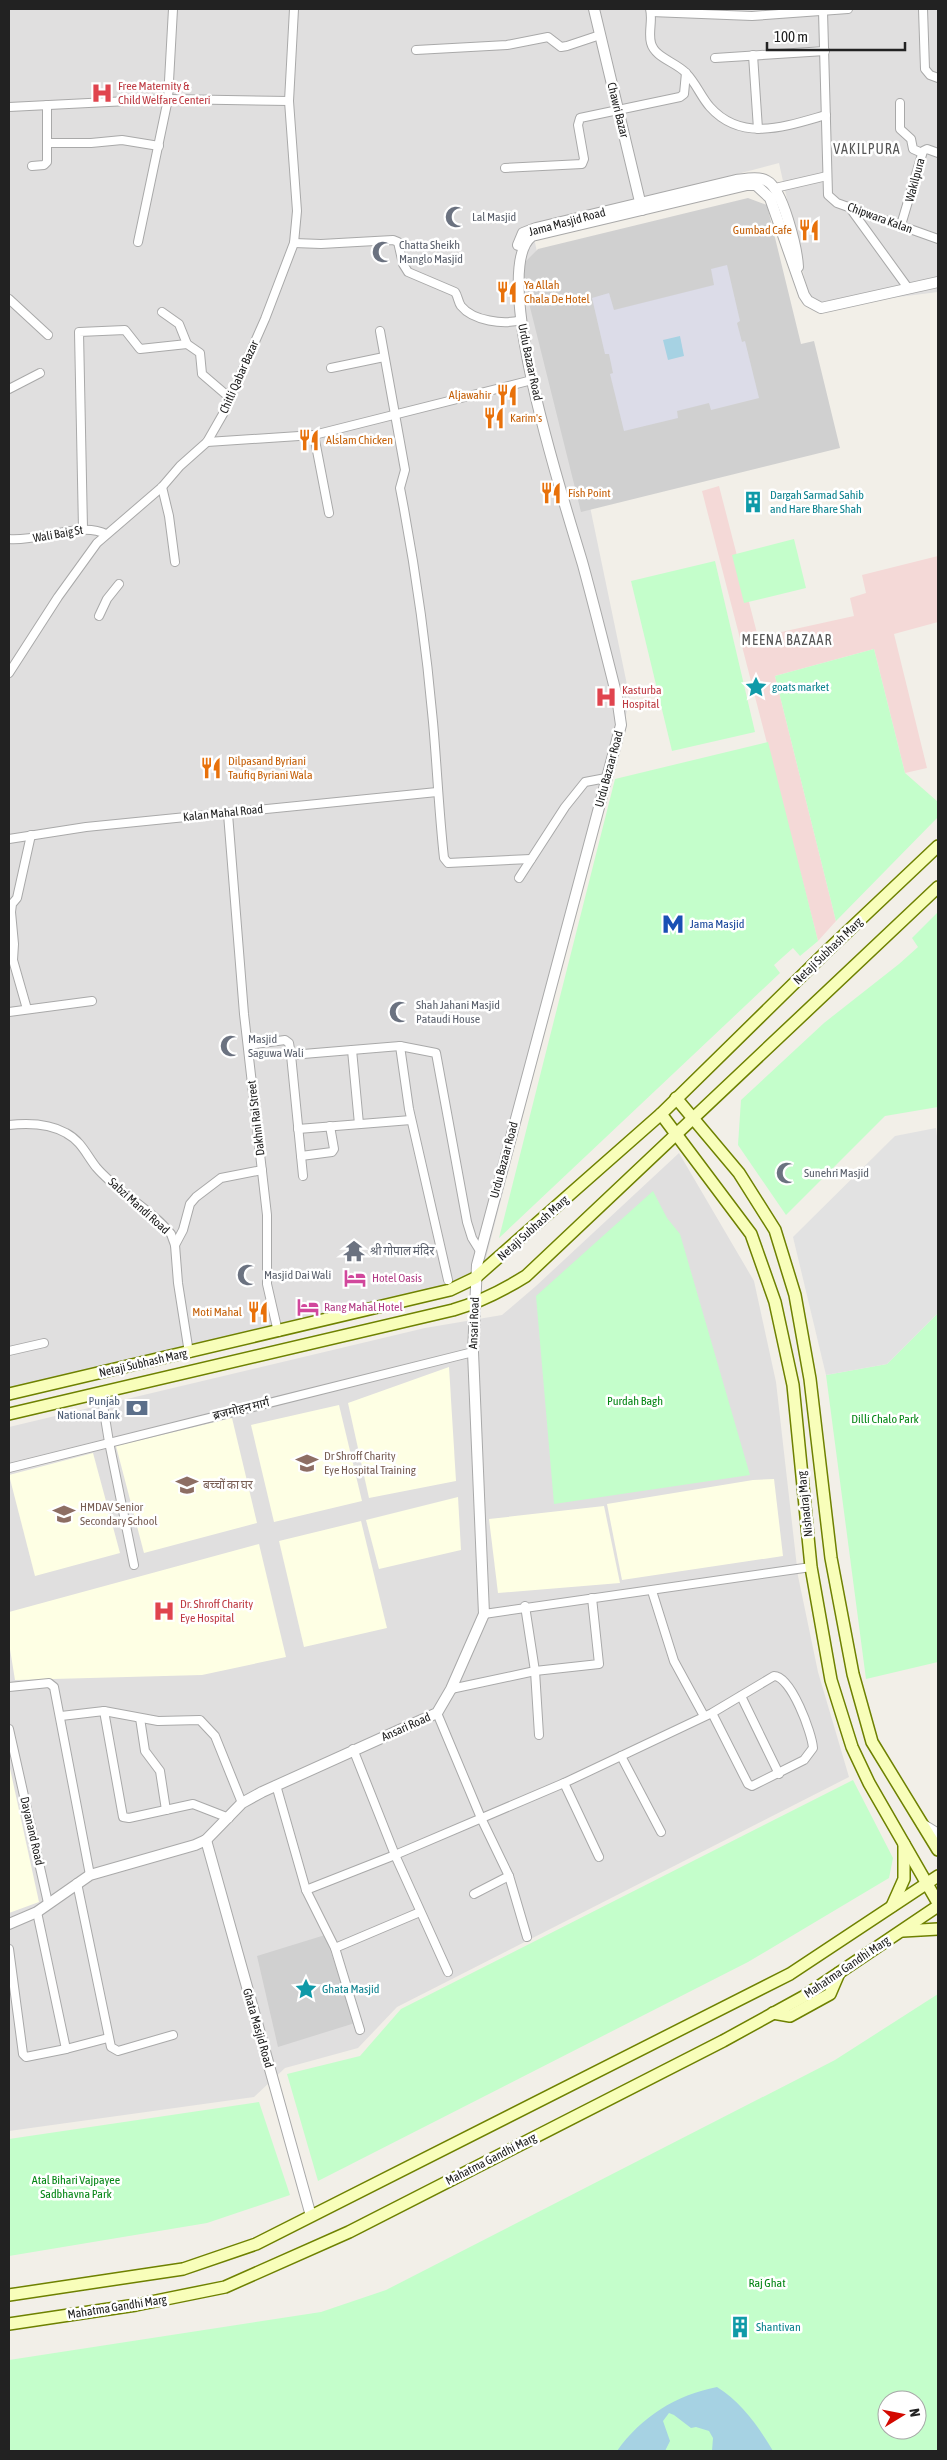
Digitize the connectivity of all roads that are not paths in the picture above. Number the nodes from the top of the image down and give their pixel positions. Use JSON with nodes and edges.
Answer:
{"nodes":[{"id":1,"x":172,"y":9,"type":"edge"},
{"id":2,"x":294,"y":9,"type":"edge"},
{"id":3,"x":594,"y":9,"type":"edge"},
{"id":4,"x":848,"y":9,"type":"edge"},
{"id":5,"x":922,"y":9,"type":"edge"},
{"id":6,"x":650,"y":10,"type":"edge"},
{"id":7,"x":823,"y":11,"type":"junction"},
{"id":8,"x":752,"y":12,"type":"edge"},
{"id":9,"x":600,"y":35,"type":"junction"},
{"id":10,"x":416,"y":50,"type":"dead end"},
{"id":11,"x":825,"y":51,"type":"junction"},
{"id":12,"x":753,"y":55,"type":"junction"},
{"id":13,"x":715,"y":58,"type":"dead end"},
{"id":14,"x":686,"y":73,"type":"junction"},
{"id":15,"x":938,"y":78,"type":"edge"},
{"id":16,"x":168,"y":99,"type":"junction"},
{"id":17,"x":289,"y":101,"type":"junction"},
{"id":18,"x":900,"y":103,"type":"dead end"},
{"id":19,"x":47,"y":105,"type":"junction"},
{"id":20,"x":9,"y":108,"type":"edge"},
{"id":21,"x":617,"y":108,"type":"junction"},
{"id":22,"x":826,"y":115,"type":"junction"},
{"id":23,"x":758,"y":129,"type":"junction"},
{"id":24,"x":47,"y":143,"type":"junction"},
{"id":25,"x":158,"y":146,"type":"junction"},
{"id":26,"x":922,"y":153,"type":"junction"},
{"id":27,"x":938,"y":153,"type":"edge"},
{"id":28,"x":32,"y":166,"type":"dead end"},
{"id":29,"x":505,"y":168,"type":"dead end"},
{"id":30,"x":828,"y":176,"type":"junction"},
{"id":31,"x":775,"y":188,"type":"junction"},
{"id":32,"x":641,"y":208,"type":"junction"},
{"id":33,"x":850,"y":208,"type":"junction"},
{"id":34,"x":901,"y":226,"type":"junction"},
{"id":35,"x":938,"y":239,"type":"edge"},
{"id":36,"x":138,"y":242,"type":"dead end"},
{"id":37,"x":294,"y":242,"type":"junction"},
{"id":38,"x":519,"y":256,"type":"joint"},
{"id":39,"x":798,"y":275,"type":"junction"},
{"id":40,"x":938,"y":282,"type":"edge"},
{"id":41,"x":908,"y":288,"type":"junction"},
{"id":42,"x":9,"y":298,"type":"edge"},
{"id":43,"x":162,"y":312,"type":"dead end"},
{"id":44,"x":521,"y":320,"type":"junction"},
{"id":45,"x":380,"y":331,"type":"dead end"},
{"id":46,"x":48,"y":335,"type":"dead end"},
{"id":47,"x":187,"y":344,"type":"junction"},
{"id":48,"x":384,"y":356,"type":"junction"},
{"id":49,"x":331,"y":368,"type":"dead end"},
{"id":50,"x":40,"y":373,"type":"dead end"},
{"id":51,"x":532,"y":380,"type":"junction"},
{"id":52,"x":9,"y":389,"type":"edge"},
{"id":53,"x":230,"y":398,"type":"junction"},
{"id":54,"x":394,"y":416,"type":"junction"},
{"id":55,"x":314,"y":436,"type":"junction"},
{"id":56,"x":207,"y":442,"type":"junction"},
{"id":57,"x":162,"y":487,"type":"junction"},
{"id":58,"x":329,"y":513,"type":"dead end"},
{"id":59,"x":83,"y":530,"type":"junction"},
{"id":60,"x":106,"y":534,"type":"junction"},
{"id":61,"x":9,"y":539,"type":"edge"},
{"id":62,"x":176,"y":562,"type":"dead end"},
{"id":63,"x":119,"y":584,"type":"dead end"},
{"id":64,"x":99,"y":616,"type":"dead end"},
{"id":65,"x":9,"y":673,"type":"edge"},
{"id":66,"x":606,"y":778,"type":"junction"},
{"id":67,"x":437,"y":792,"type":"junction"},
{"id":68,"x":228,"y":814,"type":"junction"},
{"id":69,"x":31,"y":835,"type":"junction"},
{"id":70,"x":9,"y":838,"type":"edge"},
{"id":71,"x":938,"y":846,"type":"edge"},
{"id":72,"x":531,"y":860,"type":"junction"},
{"id":73,"x":519,"y":878,"type":"dead end"},
{"id":74,"x":938,"y":887,"type":"edge"},
{"id":75,"x":92,"y":1001,"type":"dead end"},
{"id":76,"x":27,"y":1009,"type":"junction"},
{"id":77,"x":9,"y":1012,"type":"edge"},
{"id":78,"x":248,"y":1045,"type":"junction"},
{"id":79,"x":400,"y":1046,"type":"junction"},
{"id":80,"x":352,"y":1050,"type":"junction"},
{"id":81,"x":291,"y":1055,"type":"junction"},
{"id":82,"x":676,"y":1098,"type":"junction"},
{"id":83,"x":661,"y":1114,"type":"junction"},
{"id":84,"x":693,"y":1116,"type":"junction"},
{"id":85,"x":411,"y":1120,"type":"junction"},
{"id":86,"x":360,"y":1124,"type":"junction"},
{"id":87,"x":9,"y":1125,"type":"edge"},
{"id":88,"x":330,"y":1126,"type":"junction"},
{"id":89,"x":298,"y":1129,"type":"junction"},
{"id":90,"x":674,"y":1134,"type":"junction"},
{"id":91,"x":301,"y":1156,"type":"junction"},
{"id":92,"x":262,"y":1170,"type":"junction"},
{"id":93,"x":303,"y":1176,"type":"dead end"},
{"id":94,"x":175,"y":1245,"type":"junction"},
{"id":95,"x":480,"y":1251,"type":"junction"},
{"id":96,"x":475,"y":1278,"type":"junction"},
{"id":97,"x":448,"y":1280,"type":"dead end"},
{"id":98,"x":475,"y":1304,"type":"junction"},
{"id":99,"x":278,"y":1332,"type":"junction"},
{"id":100,"x":44,"y":1343,"type":"dead end"},
{"id":101,"x":9,"y":1351,"type":"edge"},
{"id":102,"x":473,"y":1352,"type":"junction"},
{"id":103,"x":189,"y":1353,"type":"junction"},
{"id":104,"x":101,"y":1393,"type":"junction"},
{"id":105,"x":9,"y":1394,"type":"edge"},
{"id":106,"x":9,"y":1414,"type":"edge"},
{"id":107,"x":108,"y":1442,"type":"junction"},
{"id":108,"x":9,"y":1468,"type":"edge"},
{"id":109,"x":134,"y":1565,"type":"dead end"},
{"id":110,"x":811,"y":1567,"type":"junction"},
{"id":111,"x":652,"y":1591,"type":"junction"},
{"id":112,"x":592,"y":1598,"type":"junction"},
{"id":113,"x":525,"y":1606,"type":"junction"},
{"id":114,"x":484,"y":1614,"type":"junction"},
{"id":115,"x":535,"y":1671,"type":"junction"},
{"id":116,"x":9,"y":1687,"type":"edge"},
{"id":117,"x":451,"y":1689,"type":"junction"},
{"id":118,"x":740,"y":1696,"type":"junction"},
{"id":119,"x":104,"y":1711,"type":"junction"},
{"id":120,"x":437,"y":1713,"type":"junction"},
{"id":121,"x":708,"y":1715,"type":"junction"},
{"id":122,"x":61,"y":1716,"type":"junction"},
{"id":123,"x":140,"y":1718,"type":"junction"},
{"id":124,"x":9,"y":1730,"type":"edge"},
{"id":125,"x":539,"y":1735,"type":"dead end"},
{"id":126,"x":354,"y":1749,"type":"junction"},
{"id":127,"x":11,"y":1750,"type":"edge"},
{"id":128,"x":621,"y":1756,"type":"junction"},
{"id":129,"x":779,"y":1774,"type":"junction"},
{"id":130,"x":564,"y":1784,"type":"junction"},
{"id":131,"x":276,"y":1785,"type":"junction"},
{"id":132,"x":242,"y":1804,"type":"junction"},
{"id":133,"x":166,"y":1810,"type":"junction"},
{"id":134,"x":229,"y":1818,"type":"junction"},
{"id":135,"x":481,"y":1818,"type":"junction"},
{"id":136,"x":661,"y":1832,"type":"dead end"},
{"id":137,"x":936,"y":1839,"type":"edge"},
{"id":138,"x":206,"y":1840,"type":"junction"},
{"id":139,"x":904,"y":1843,"type":"junction"},
{"id":140,"x":938,"y":1850,"type":"edge"},
{"id":141,"x":395,"y":1855,"type":"junction"},
{"id":142,"x":599,"y":1856,"type":"dead end"},
{"id":143,"x":90,"y":1875,"type":"junction"},
{"id":144,"x":509,"y":1876,"type":"junction"},
{"id":145,"x":938,"y":1876,"type":"edge"},
{"id":146,"x":77,"y":1883,"type":"junction"},
{"id":147,"x":927,"y":1883,"type":"junction"},
{"id":148,"x":306,"y":1890,"type":"junction"},
{"id":149,"x":474,"y":1894,"type":"dead end"},
{"id":150,"x":48,"y":1903,"type":"junction"},
{"id":151,"x":938,"y":1904,"type":"edge"},
{"id":152,"x":892,"y":1907,"type":"junction"},
{"id":153,"x":37,"y":1912,"type":"junction"},
{"id":154,"x":420,"y":1912,"type":"junction"},
{"id":155,"x":9,"y":1924,"type":"edge"},
{"id":156,"x":938,"y":1929,"type":"edge"},
{"id":157,"x":902,"y":1931,"type":"junction"},
{"id":158,"x":527,"y":1937,"type":"dead end"},
{"id":159,"x":335,"y":1948,"type":"junction"},
{"id":160,"x":9,"y":1949,"type":"edge"},
{"id":161,"x":448,"y":1972,"type":"dead end"},
{"id":162,"x":360,"y":2030,"type":"dead end"},
{"id":163,"x":173,"y":2035,"type":"dead end"},
{"id":164,"x":108,"y":2038,"type":"junction"},
{"id":165,"x":66,"y":2049,"type":"junction"},
{"id":166,"x":311,"y":2216,"type":"junction"},
{"id":167,"x":9,"y":2295,"type":"edge"},
{"id":168,"x":9,"y":2324,"type":"edge"}],
"edges":[{"from":1,"to":16,"type":"street"},
{"from":2,"to":17,"type":"street","name":"Chitli Qabar Bazar"},
{"from":3,"to":9,"type":"street","name":"Chawri Bazar"},
{"from":4,"to":7,"type":"street"},
{"from":5,"to":15,"type":"street"},
{"from":6,"to":8,"type":"street"},
{"from":6,"to":14,"type":"street"},
{"from":7,"to":8,"type":"street"},
{"from":7,"to":11,"type":"street","name":"Chipwara Kalan"},
{"from":9,"to":10,"type":"street"},
{"from":9,"to":21,"type":"street","name":"Chawri Bazar"},
{"from":11,"to":12,"type":"street"},
{"from":11,"to":22,"type":"street","name":"Chipwara Kalan"},
{"from":12,"to":13,"type":"street"},
{"from":12,"to":23,"type":"street"},
{"from":14,"to":21,"type":"street"},
{"from":14,"to":23,"type":"street"},
{"from":16,"to":17,"type":"street"},
{"from":16,"to":19,"type":"street"},
{"from":16,"to":25,"type":"street"},
{"from":17,"to":37,"type":"street","name":"Chitli Qabar Bazar"},
{"from":18,"to":26,"type":"street"},
{"from":19,"to":20,"type":"street"},
{"from":19,"to":24,"type":"street"},
{"from":21,"to":29,"type":"street"},
{"from":21,"to":32,"type":"street","name":"Chawri Bazar"},
{"from":22,"to":23,"type":"street"},
{"from":22,"to":30,"type":"street","name":"Chipwara Kalan"},
{"from":24,"to":25,"type":"street"},
{"from":24,"to":28,"type":"street"},
{"from":25,"to":36,"type":"street"},
{"from":26,"to":27,"type":"street","name":"Wakilpura"},
{"from":26,"to":34,"type":"street","name":"Wakilpura"},
{"from":30,"to":31,"type":"street"},
{"from":30,"to":33,"type":"street","name":"Chipwara Kalan"},
{"from":31,"to":32,"type":"street","name":"Jama Masjid Road"},
{"from":31,"to":39,"type":"street","name":"Jama Masjid Road"},
{"from":32,"to":38,"type":"street","name":"Jama Masjid Road"},
{"from":32,"to":39,"type":"street","name":"Jama Masjid Road"},
{"from":33,"to":34,"type":"street","name":"Chipwara Kalan"},
{"from":33,"to":41,"type":"street"},
{"from":34,"to":35,"type":"street","name":"Chipwara Kalan"},
{"from":37,"to":44,"type":"street"},
{"from":37,"to":53,"type":"street","name":"Chitli Qabar Bazar"},
{"from":38,"to":44,"type":"street","name":"Urdu Bazaar Road"},
{"from":39,"to":41,"type":"street","name":"Jama Masjid Road"},
{"from":40,"to":41,"type":"street","name":"Jama Masjid Road"},
{"from":42,"to":46,"type":"street"},
{"from":43,"to":47,"type":"street"},
{"from":44,"to":51,"type":"street","name":"Urdu Bazaar Road"},
{"from":45,"to":48,"type":"street"},
{"from":47,"to":53,"type":"street"},
{"from":47,"to":59,"type":"street"},
{"from":48,"to":49,"type":"street"},
{"from":48,"to":54,"type":"street"},
{"from":50,"to":52,"type":"street"},
{"from":51,"to":54,"type":"street"},
{"from":51,"to":66,"type":"street","name":"Urdu Bazaar Road"},
{"from":53,"to":56,"type":"street","name":"Chitli Qabar Bazar"},
{"from":54,"to":55,"type":"street"},
{"from":54,"to":67,"type":"street"},
{"from":55,"to":56,"type":"street"},
{"from":55,"to":58,"type":"street"},
{"from":56,"to":57,"type":"street","name":"Chitli Qabar Bazar"},
{"from":57,"to":60,"type":"street","name":"Chitli Qabar Bazar"},
{"from":57,"to":62,"type":"street"},
{"from":59,"to":60,"type":"street","name":"Wali Baig St"},
{"from":59,"to":61,"type":"street","name":"Wali Baig St"},
{"from":60,"to":65,"type":"street","name":"Chitli Qabar Bazar"},
{"from":63,"to":64,"type":"street"},
{"from":66,"to":72,"type":"street"},
{"from":66,"to":95,"type":"street","name":"Urdu Bazaar Road"},
{"from":67,"to":68,"type":"street","name":"Kalan Mahal Road"},
{"from":67,"to":72,"type":"street"},
{"from":68,"to":69,"type":"street","name":"Kalan Mahal Road"},
{"from":68,"to":78,"type":"street","name":"Dakhni Rai Street"},
{"from":69,"to":70,"type":"street","name":"Kalan Mahal Road"},
{"from":69,"to":76,"type":"street"},
{"from":71,"to":82,"type":"main road","name":"Netaji Subhash Marg"},
{"from":72,"to":73,"type":"street"},
{"from":74,"to":84,"type":"main road","name":"Netaji Subhash Marg"},
{"from":75,"to":76,"type":"street"},
{"from":76,"to":77,"type":"street"},
{"from":78,"to":81,"type":"street"},
{"from":78,"to":92,"type":"street","name":"Dakhni Rai Street"},
{"from":79,"to":80,"type":"street"},
{"from":79,"to":85,"type":"street"},
{"from":79,"to":95,"type":"street"},
{"from":80,"to":81,"type":"street"},
{"from":80,"to":86,"type":"street"},
{"from":81,"to":89,"type":"street"},
{"from":82,"to":83,"type":"main road","name":"Netaji Subhash Marg"},
{"from":82,"to":84,"type":"main road","name":"Nishadraj Marg"},
{"from":83,"to":90,"type":"main road","name":"Nishadraj Marg"},
{"from":83,"to":96,"type":"main road","name":"Netaji Subhash Marg"},
{"from":84,"to":90,"type":"main road","name":"Netaji Subhash Marg"},
{"from":84,"to":137,"type":"main road","name":"Nishadraj Marg"},
{"from":85,"to":86,"type":"street"},
{"from":85,"to":97,"type":"street"},
{"from":86,"to":88,"type":"street"},
{"from":87,"to":94,"type":"street","name":"Sabzi Mandi Road"},
{"from":88,"to":89,"type":"street"},
{"from":88,"to":91,"type":"street"},
{"from":89,"to":91,"type":"street"},
{"from":90,"to":98,"type":"main road","name":"Netaji Subhash Marg"},
{"from":90,"to":110,"type":"main road","name":"Nishadraj Marg"},
{"from":91,"to":93,"type":"street"},
{"from":92,"to":94,"type":"street"},
{"from":92,"to":99,"type":"street","name":"Dakhni Rai Street"},
{"from":94,"to":103,"type":"street","name":"Sabzi Mandi Road"},
{"from":95,"to":96,"type":"street","name":"Urdu Bazaar Road"},
{"from":96,"to":98,"type":"street","name":"Ansari Road"},
{"from":96,"to":99,"type":"main road","name":"Netaji Subhash Marg"},
{"from":98,"to":102,"type":"street","name":"Ansari Road"},
{"from":98,"to":104,"type":"main road","name":"Netaji Subhash Marg"},
{"from":99,"to":103,"type":"main road","name":"Netaji Subhash Marg"},
{"from":100,"to":101,"type":"street"},
{"from":102,"to":107,"type":"street","name":"ब्रजमोहन मार्ग"},
{"from":102,"to":114,"type":"street","name":"Ansari Road"},
{"from":103,"to":105,"type":"main road","name":"Netaji Subhash Marg"},
{"from":104,"to":106,"type":"main road","name":"Netaji Subhash Marg"},
{"from":104,"to":107,"type":"street"},
{"from":107,"to":108,"type":"street","name":"ब्रजमोहन मार्ग"},
{"from":107,"to":109,"type":"street"},
{"from":110,"to":111,"type":"street"},
{"from":110,"to":139,"type":"main road","name":"Nishadraj Marg"},
{"from":111,"to":112,"type":"street"},
{"from":111,"to":121,"type":"street"},
{"from":112,"to":113,"type":"street"},
{"from":112,"to":115,"type":"street"},
{"from":113,"to":114,"type":"street"},
{"from":113,"to":115,"type":"street"},
{"from":114,"to":117,"type":"street","name":"Ansari Road"},
{"from":115,"to":117,"type":"street"},
{"from":115,"to":125,"type":"street"},
{"from":116,"to":122,"type":"street"},
{"from":117,"to":120,"type":"street","name":"Ansari Road"},
{"from":118,"to":121,"type":"street"},
{"from":118,"to":129,"type":"street"},
{"from":118,"to":129,"type":"street"},
{"from":119,"to":122,"type":"street"},
{"from":119,"to":123,"type":"street"},
{"from":119,"to":133,"type":"street"},
{"from":120,"to":126,"type":"street","name":"Ansari Road"},
{"from":120,"to":135,"type":"street"},
{"from":121,"to":128,"type":"street"},
{"from":121,"to":129,"type":"street"},
{"from":122,"to":143,"type":"street"},
{"from":123,"to":132,"type":"street"},
{"from":123,"to":133,"type":"street"},
{"from":124,"to":127,"type":"street","name":"Dayanand Road"},
{"from":126,"to":131,"type":"street","name":"Ansari Road"},
{"from":126,"to":141,"type":"street"},
{"from":127,"to":150,"type":"street","name":"Dayanand Road"},
{"from":128,"to":130,"type":"street"},
{"from":128,"to":136,"type":"street"},
{"from":130,"to":135,"type":"street"},
{"from":130,"to":142,"type":"street"},
{"from":131,"to":132,"type":"street","name":"Ansari Road"},
{"from":131,"to":148,"type":"street"},
{"from":132,"to":134,"type":"street","name":"Ansari Road"},
{"from":133,"to":134,"type":"street"},
{"from":134,"to":138,"type":"street","name":"Ansari Road"},
{"from":135,"to":141,"type":"street"},
{"from":135,"to":144,"type":"street"},
{"from":137,"to":140,"type":"main road","name":"Nishadraj Marg"},
{"from":138,"to":143,"type":"street","name":"Ansari Road"},
{"from":138,"to":166,"type":"street","name":"Ghata Masjid Road"},
{"from":139,"to":147,"type":"main road","name":"Nishadraj Marg"},
{"from":139,"to":152,"type":"main road"},
{"from":141,"to":148,"type":"street"},
{"from":141,"to":154,"type":"street"},
{"from":143,"to":146,"type":"street","name":"Ansari Road"},
{"from":144,"to":149,"type":"street"},
{"from":144,"to":158,"type":"street"},
{"from":145,"to":147,"type":"main road","name":"Mahatma Gandhi Marg"},
{"from":146,"to":150,"type":"street","name":"Ansari Road"},
{"from":146,"to":164,"type":"street"},
{"from":147,"to":151,"type":"main road","name":"Nishadraj Marg"},
{"from":147,"to":152,"type":"main road","name":"Mahatma Gandhi Marg"},
{"from":148,"to":159,"type":"street"},
{"from":150,"to":153,"type":"street","name":"Ansari Road"},
{"from":151,"to":157,"type":"main road","name":"Mahatma Gandhi Marg"},
{"from":152,"to":166,"type":"main road","name":"Mahatma Gandhi Marg"},
{"from":153,"to":155,"type":"street","name":"Ansari Road"},
{"from":153,"to":165,"type":"street"},
{"from":154,"to":159,"type":"street"},
{"from":154,"to":161,"type":"street"},
{"from":156,"to":157,"type":"main road"},
{"from":157,"to":168,"type":"main road","name":"Mahatma Gandhi Marg"},
{"from":159,"to":162,"type":"street"},
{"from":160,"to":165,"type":"street"},
{"from":163,"to":164,"type":"street"},
{"from":164,"to":165,"type":"street"},
{"from":166,"to":167,"type":"main road","name":"Mahatma Gandhi Marg"}]}
